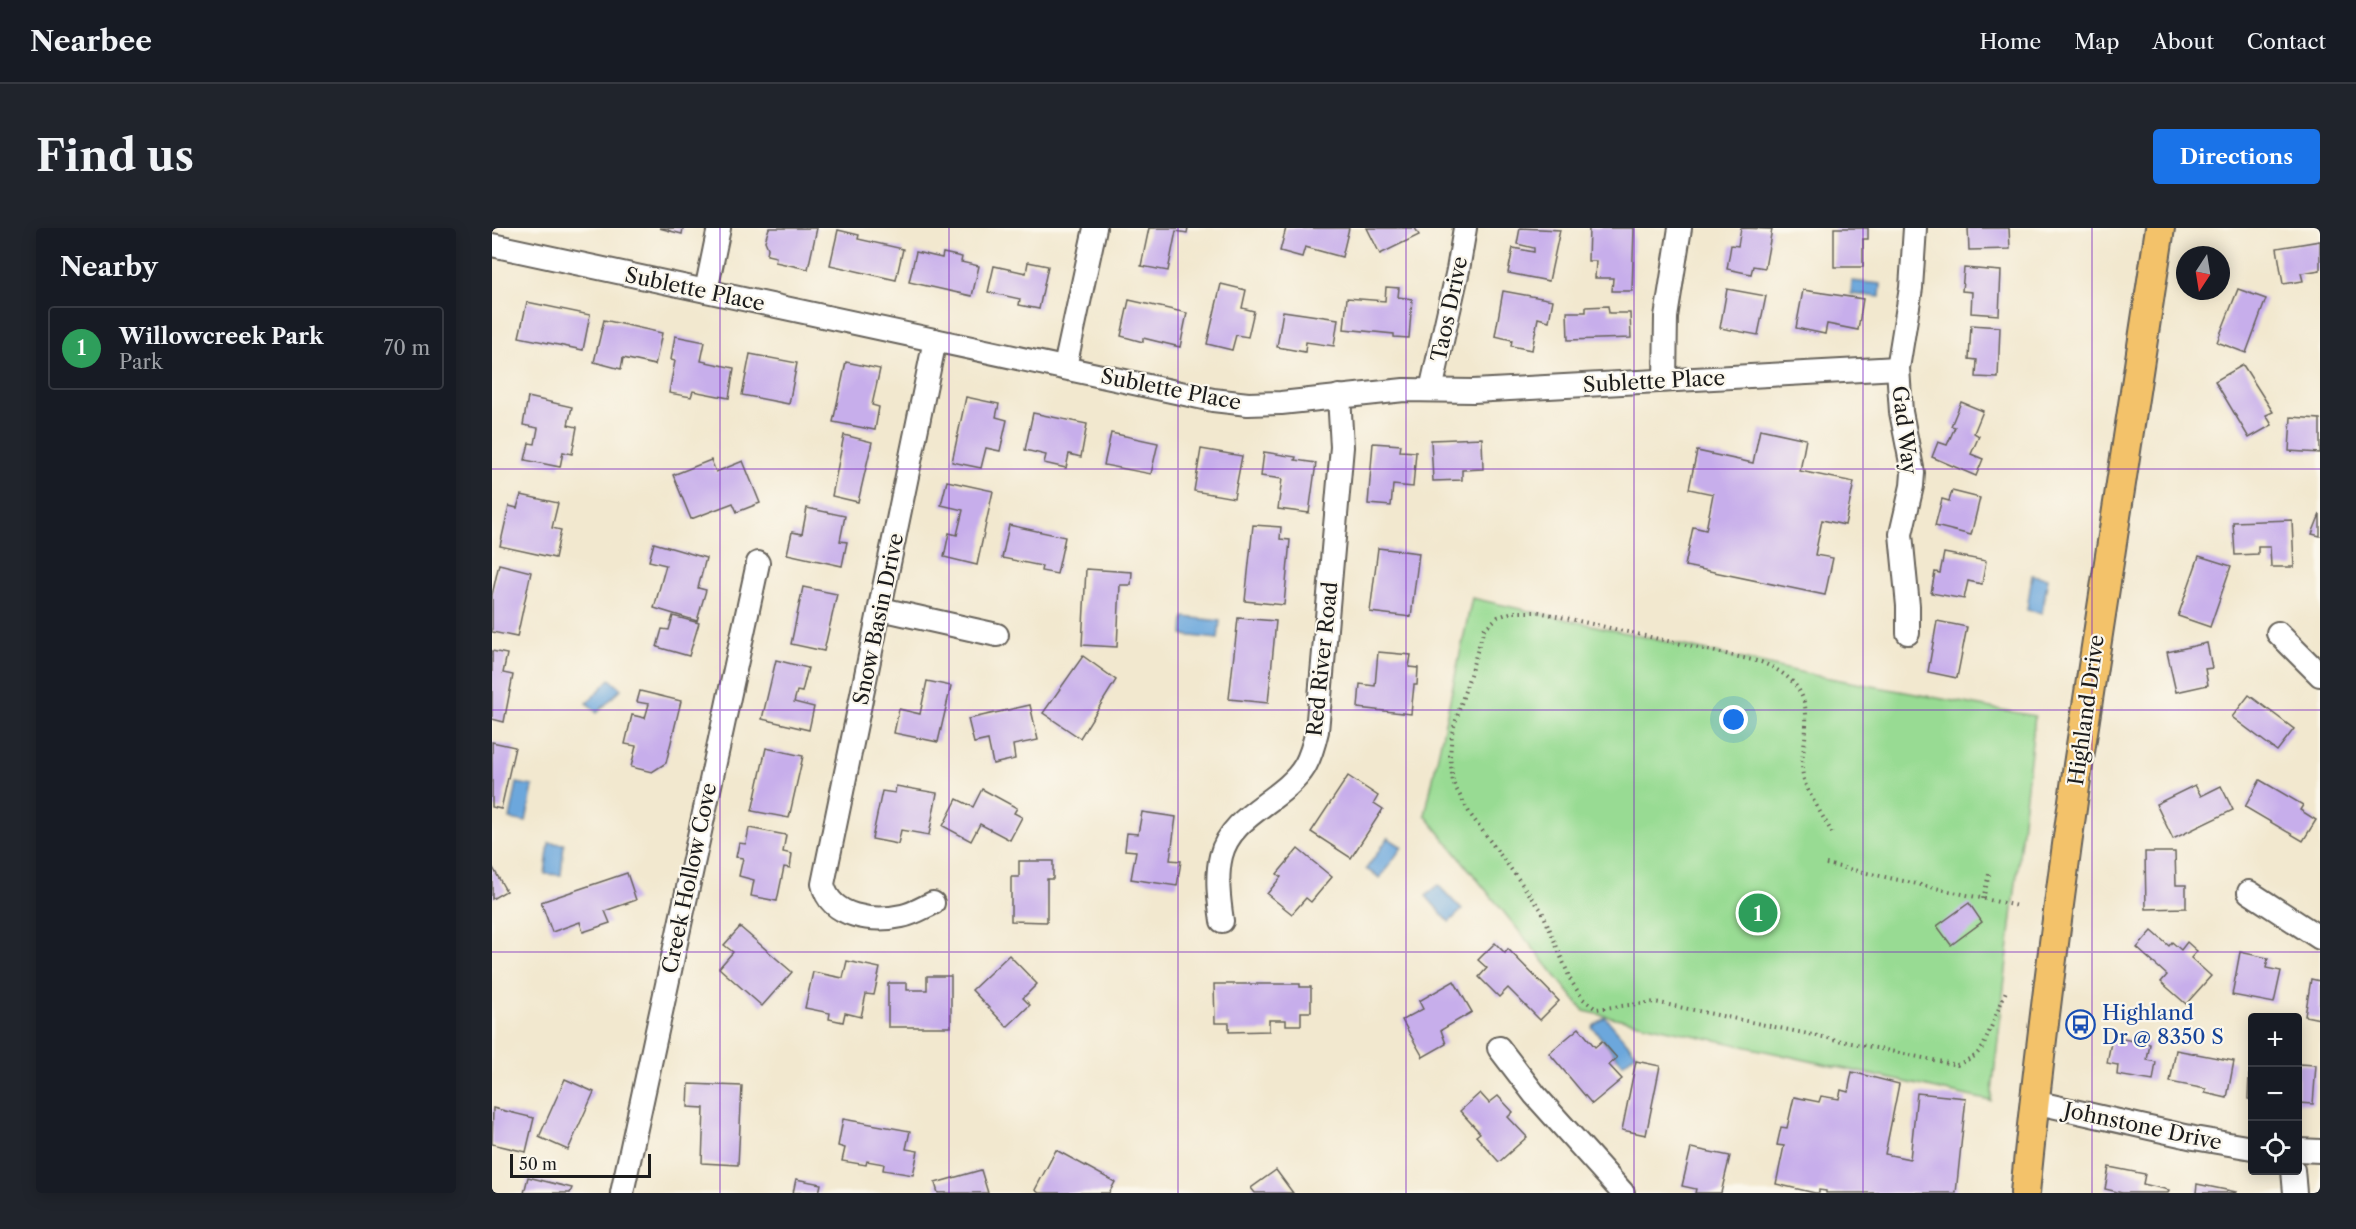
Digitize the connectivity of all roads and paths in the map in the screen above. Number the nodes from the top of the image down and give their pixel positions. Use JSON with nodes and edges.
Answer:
{"nodes":[{"id":1,"x":719,"y":228,"type":"edge"},
{"id":2,"x":1095,"y":228,"type":"edge"},
{"id":3,"x":1465,"y":228,"type":"edge"},
{"id":4,"x":1680,"y":228,"type":"edge"},
{"id":5,"x":1915,"y":228,"type":"edge"},
{"id":6,"x":2160,"y":228,"type":"edge"},
{"id":7,"x":492,"y":245,"type":"edge"},
{"id":8,"x":706,"y":291,"type":"junction"},
{"id":9,"x":935,"y":340,"type":"junction"},
{"id":10,"x":1065,"y":368,"type":"junction"},
{"id":11,"x":1898,"y":368,"type":"junction"},
{"id":12,"x":1665,"y":380,"type":"junction"},
{"id":13,"x":1431,"y":390,"type":"junction"},
{"id":14,"x":1339,"y":396,"type":"junction"},
{"id":15,"x":758,"y":563,"type":"dead end"},
{"id":16,"x":881,"y":609,"type":"junction"},
{"id":17,"x":1908,"y":633,"type":"dead end"},
{"id":18,"x":2278,"y":633,"type":"dead end"},
{"id":19,"x":997,"y":635,"type":"dead end"},
{"id":20,"x":2320,"y":675,"type":"edge"},
{"id":21,"x":1832,"y":833,"type":"dead end"},
{"id":22,"x":1826,"y":864,"type":"dead end"},
{"id":23,"x":1990,"y":870,"type":"dead end"},
{"id":24,"x":2249,"y":892,"type":"dead end"},
{"id":25,"x":1983,"y":899,"type":"junction"},
{"id":26,"x":933,"y":903,"type":"dead end"},
{"id":27,"x":2017,"y":906,"type":"dead end"},
{"id":28,"x":1222,"y":921,"type":"dead end"},
{"id":29,"x":2320,"y":939,"type":"edge"},
{"id":30,"x":2006,"y":991,"type":"dead end"},
{"id":31,"x":1499,"y":1048,"type":"dead end"},
{"id":32,"x":2034,"y":1102,"type":"junction"},
{"id":33,"x":2248,"y":1147,"type":"edge"},
{"id":34,"x":2302,"y":1150,"type":"edge"},
{"id":35,"x":2320,"y":1151,"type":"edge"},
{"id":36,"x":2293,"y":1175,"type":"edge"},
{"id":37,"x":622,"y":1193,"type":"edge"},
{"id":38,"x":1623,"y":1193,"type":"edge"},
{"id":39,"x":2025,"y":1193,"type":"edge"},
{"id":40,"x":2295,"y":1193,"type":"edge"}],
"edges":[{"from":1,"to":8,"type":"street"},
{"from":2,"to":10,"type":"street"},
{"from":3,"to":13,"type":"street","name":"Taos Drive"},
{"from":4,"to":12,"type":"street"},
{"from":5,"to":11,"type":"street","name":"Gad Way"},
{"from":6,"to":32,"type":"main road","name":"Highland Drive"},
{"from":7,"to":8,"type":"street","name":"Sublette Place"},
{"from":8,"to":9,"type":"street","name":"Sublette Place"},
{"from":9,"to":10,"type":"street","name":"Sublette Place"},
{"from":9,"to":16,"type":"street","name":"Snow Basin Drive"},
{"from":10,"to":14,"type":"street","name":"Sublette Place"},
{"from":11,"to":12,"type":"street","name":"Sublette Place"},
{"from":11,"to":17,"type":"street","name":"Gad Way"},
{"from":12,"to":13,"type":"street","name":"Sublette Place"},
{"from":13,"to":14,"type":"street","name":"Sublette Place"},
{"from":14,"to":28,"type":"street","name":"Red River Road"},
{"from":15,"to":37,"type":"street","name":"Creek Hollow Cove"},
{"from":16,"to":19,"type":"street"},
{"from":16,"to":26,"type":"street","name":"Snow Basin Drive"},
{"from":18,"to":20,"type":"street"},
{"from":21,"to":30,"type":"path"},
{"from":22,"to":25,"type":"path"},
{"from":23,"to":25,"type":"path"},
{"from":24,"to":29,"type":"street"},
{"from":25,"to":27,"type":"path"},
{"from":31,"to":38,"type":"street"},
{"from":32,"to":33,"type":"street","name":"Johnstone Drive"},
{"from":32,"to":39,"type":"main road","name":"Highland Drive"},
{"from":34,"to":35,"type":"street"},
{"from":36,"to":40,"type":"street"}]}
